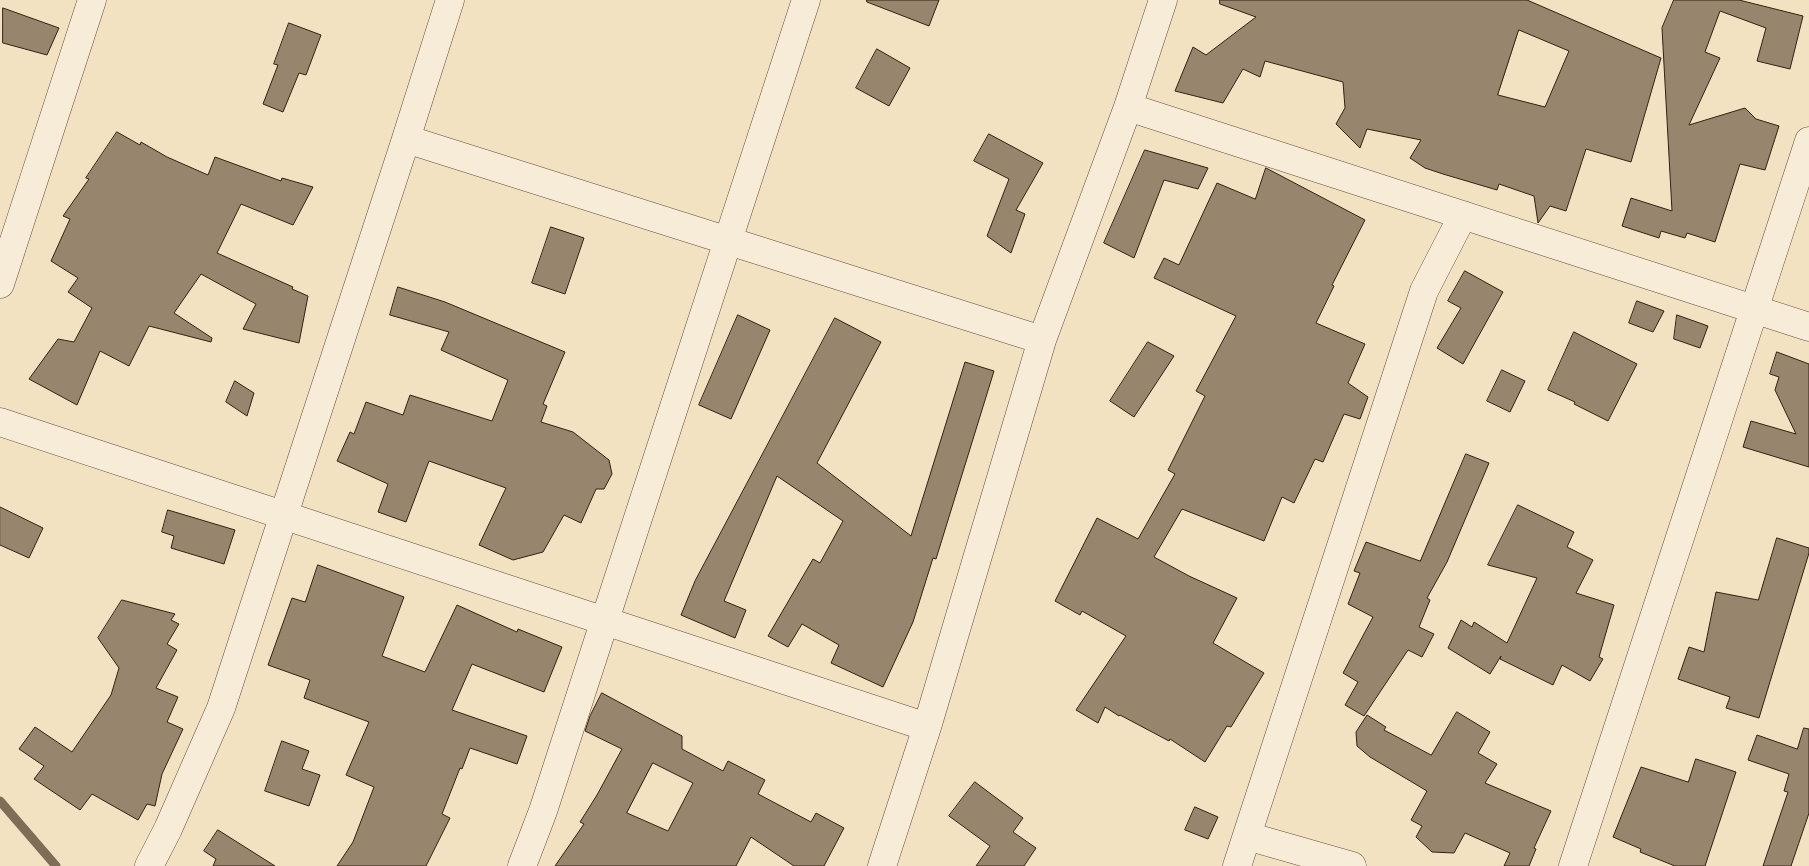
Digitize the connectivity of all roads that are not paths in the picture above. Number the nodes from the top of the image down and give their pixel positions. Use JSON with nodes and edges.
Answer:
{"nodes":[{"id":1,"x":92,"y":0,"type":"edge"},
{"id":2,"x":450,"y":0,"type":"edge"},
{"id":3,"x":806,"y":0,"type":"edge"},
{"id":4,"x":1163,"y":0,"type":"edge"},
{"id":5,"x":1128,"y":107,"type":"junction"},
{"id":6,"x":406,"y":139,"type":"junction"},
{"id":7,"x":1809,"y":141,"type":"edge"},
{"id":8,"x":1463,"y":215,"type":"junction"},
{"id":9,"x":728,"y":241,"type":"junction"},
{"id":10,"x":0,"y":284,"type":"edge"},
{"id":11,"x":1754,"y":310,"type":"junction"},
{"id":12,"x":1809,"y":327,"type":"edge"},
{"id":13,"x":1042,"y":340,"type":"junction"},
{"id":14,"x":0,"y":422,"type":"edge"},
{"id":15,"x":283,"y":516,"type":"junction"},
{"id":16,"x":604,"y":622,"type":"junction"},
{"id":17,"x":926,"y":727,"type":"junction"},
{"id":18,"x":1247,"y":836,"type":"junction"},
{"id":19,"x":149,"y":866,"type":"edge"},
{"id":20,"x":522,"y":866,"type":"edge"},
{"id":21,"x":882,"y":866,"type":"edge"},
{"id":22,"x":1237,"y":866,"type":"edge"},
{"id":23,"x":1352,"y":866,"type":"edge"},
{"id":24,"x":1573,"y":866,"type":"edge"}],
"edges":[{"from":1,"to":10,"type":"street"},
{"from":2,"to":6,"type":"street"},
{"from":3,"to":9,"type":"street"},
{"from":4,"to":5,"type":"street"},
{"from":5,"to":8,"type":"street"},
{"from":5,"to":13,"type":"street"},
{"from":6,"to":9,"type":"street"},
{"from":6,"to":15,"type":"street"},
{"from":7,"to":11,"type":"street"},
{"from":8,"to":11,"type":"street"},
{"from":8,"to":18,"type":"street"},
{"from":9,"to":13,"type":"street"},
{"from":9,"to":16,"type":"street"},
{"from":11,"to":12,"type":"street"},
{"from":11,"to":24,"type":"street"},
{"from":13,"to":17,"type":"street"},
{"from":14,"to":15,"type":"street"},
{"from":15,"to":16,"type":"street"},
{"from":15,"to":19,"type":"street"},
{"from":16,"to":17,"type":"street"},
{"from":16,"to":20,"type":"street"},
{"from":17,"to":21,"type":"street"},
{"from":18,"to":22,"type":"street"},
{"from":18,"to":23,"type":"street"}]}
